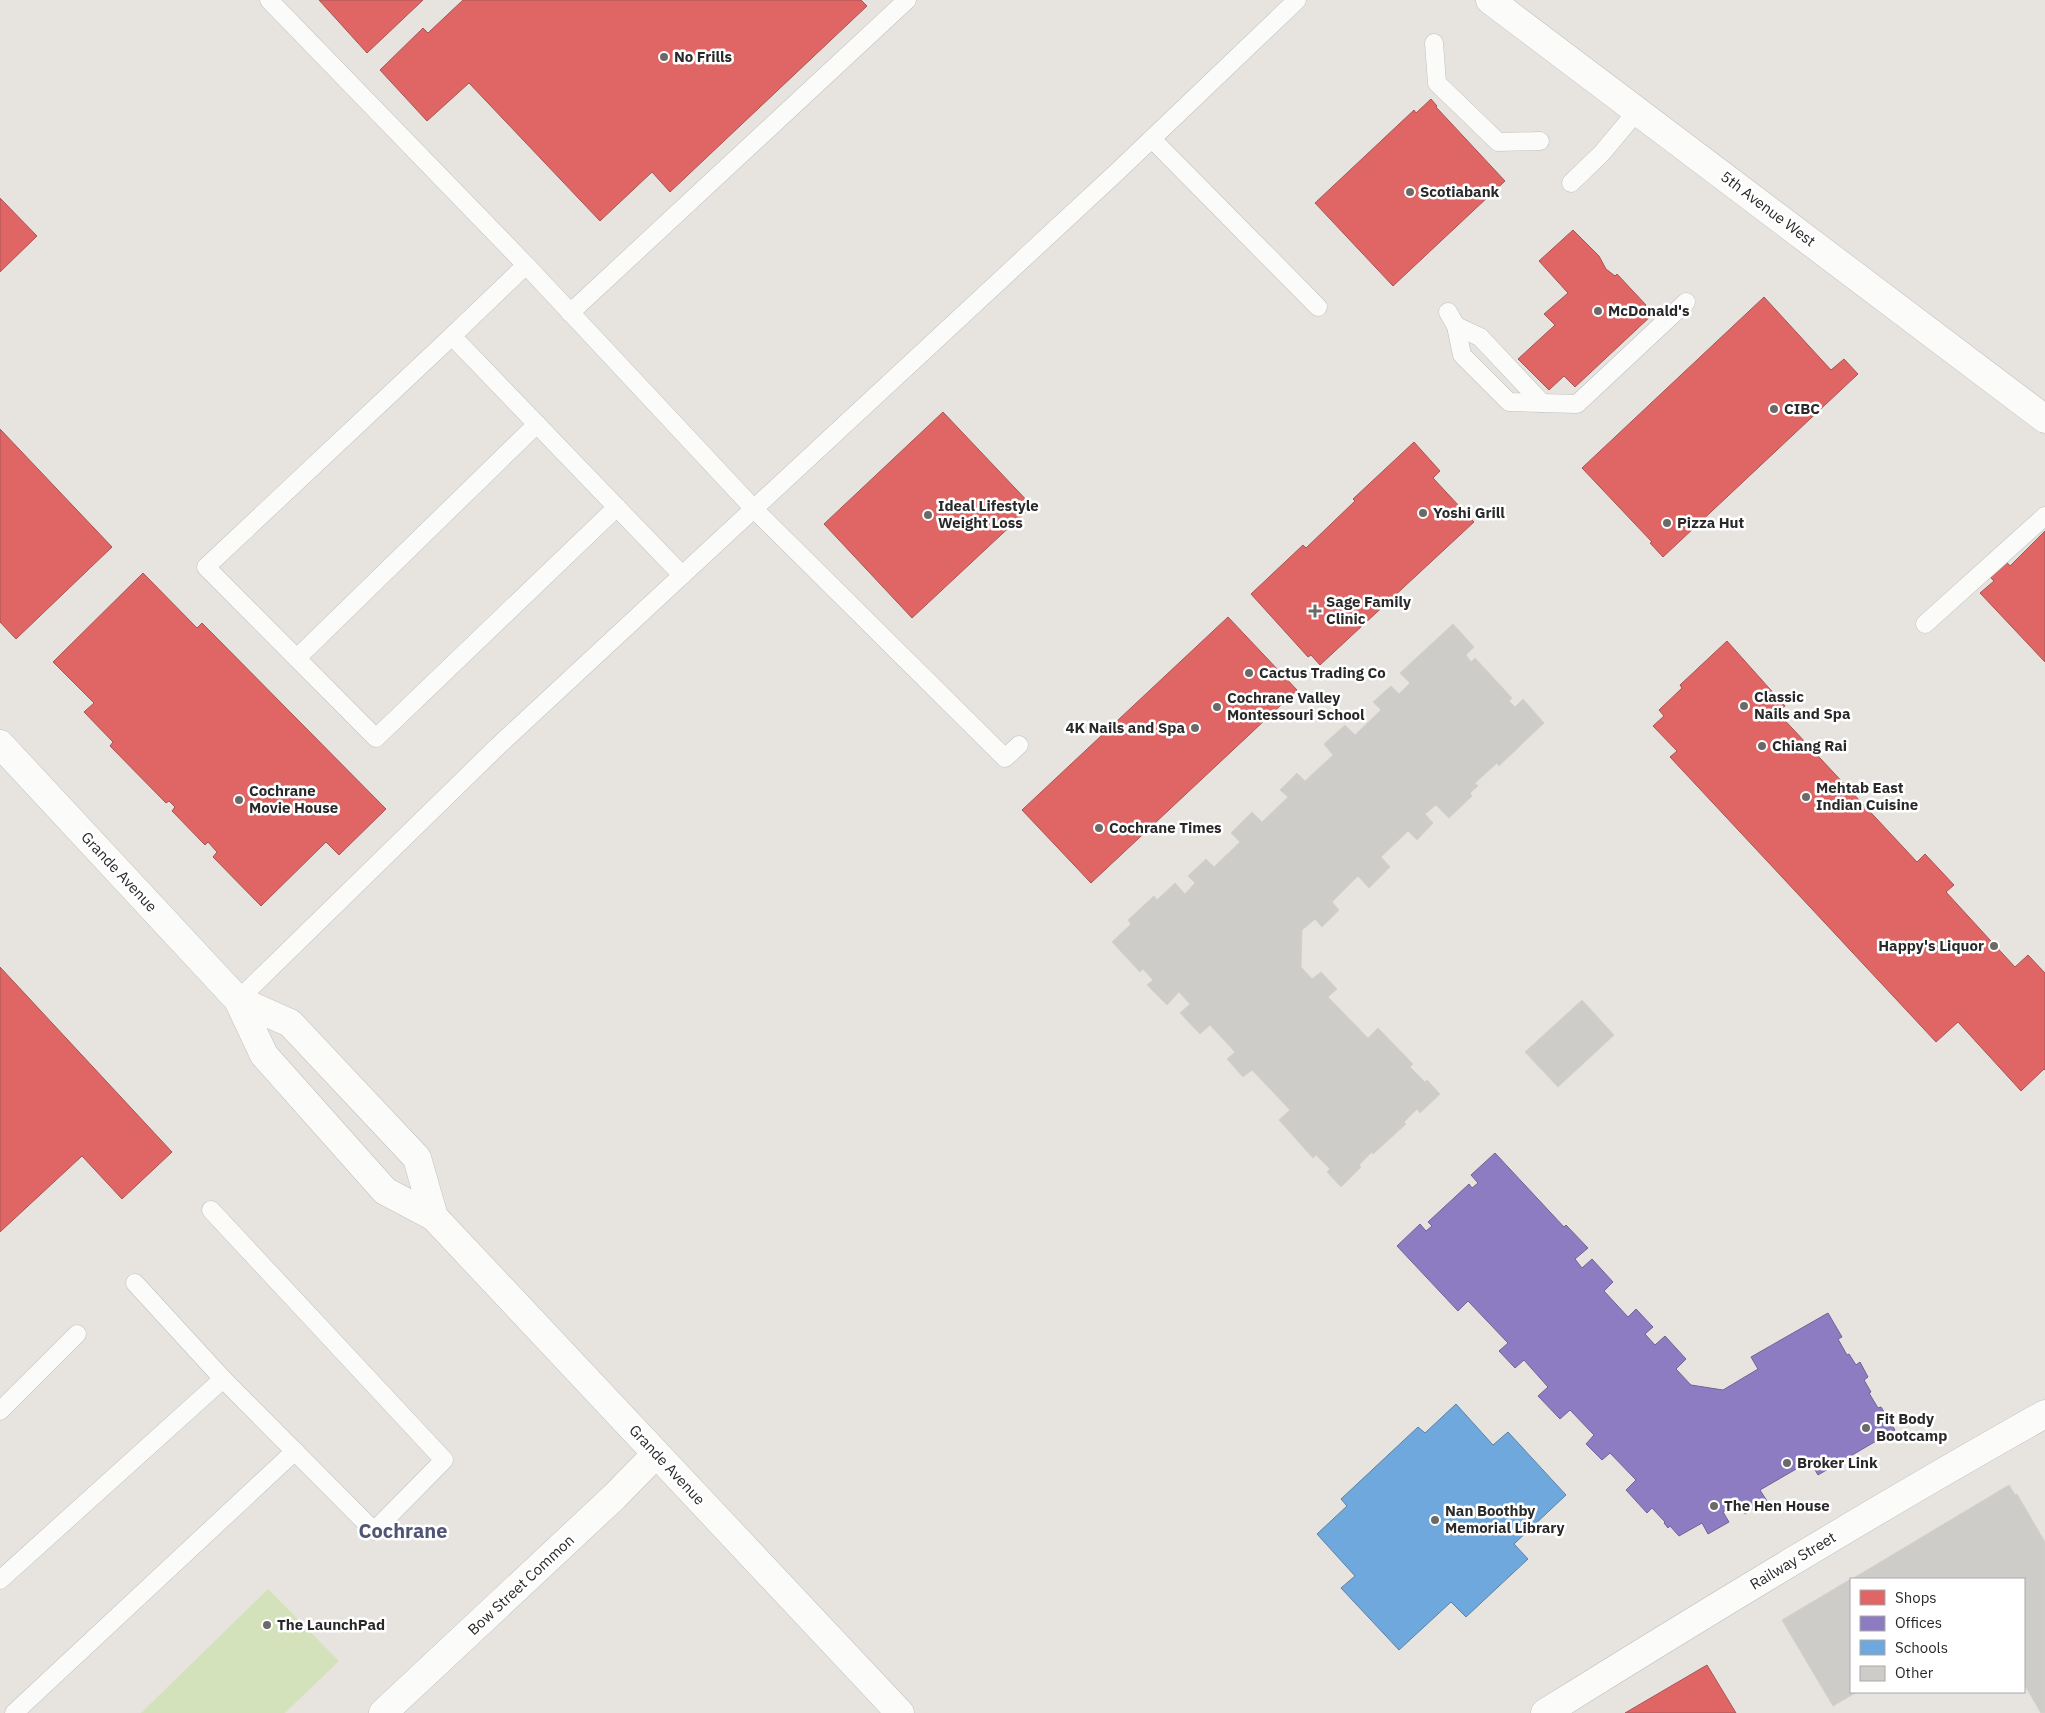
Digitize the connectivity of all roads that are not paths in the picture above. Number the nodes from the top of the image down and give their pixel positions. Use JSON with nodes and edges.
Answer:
{"nodes":[{"id":1,"x":268,"y":0,"type":"edge"},
{"id":2,"x":907,"y":0,"type":"edge"},
{"id":3,"x":1297,"y":0,"type":"edge"},
{"id":4,"x":1490,"y":0,"type":"edge"},
{"id":5,"x":1434,"y":43,"type":"dead end"},
{"id":6,"x":1637,"y":112,"type":"junction"},
{"id":7,"x":1152,"y":139,"type":"junction"},
{"id":8,"x":1540,"y":141,"type":"dead end"},
{"id":9,"x":1571,"y":182,"type":"dead end"},
{"id":10,"x":526,"y":265,"type":"junction"},
{"id":11,"x":1686,"y":302,"type":"dead end"},
{"id":12,"x":1318,"y":307,"type":"dead end"},
{"id":13,"x":570,"y":313,"type":"junction"},
{"id":14,"x":452,"y":336,"type":"junction"},
{"id":15,"x":1542,"y":403,"type":"junction"},
{"id":16,"x":2045,"y":419,"type":"edge"},
{"id":17,"x":537,"y":424,"type":"junction"},
{"id":18,"x":617,"y":507,"type":"junction"},
{"id":19,"x":754,"y":509,"type":"junction"},
{"id":20,"x":2045,"y":516,"type":"edge"},
{"id":21,"x":682,"y":575,"type":"junction"},
{"id":22,"x":1925,"y":624,"type":"dead end"},
{"id":23,"x":297,"y":658,"type":"junction"},
{"id":24,"x":0,"y":744,"type":"edge"},
{"id":25,"x":1019,"y":745,"type":"dead end"},
{"id":26,"x":238,"y":1000,"type":"junction"},
{"id":27,"x":211,"y":1210,"type":"dead end"},
{"id":28,"x":434,"y":1217,"type":"junction"},
{"id":29,"x":135,"y":1283,"type":"dead end"},
{"id":30,"x":76,"y":1334,"type":"dead end"},
{"id":31,"x":224,"y":1379,"type":"junction"},
{"id":32,"x":0,"y":1411,"type":"edge"},
{"id":33,"x":2045,"y":1414,"type":"edge"},
{"id":34,"x":294,"y":1451,"type":"junction"},
{"id":35,"x":656,"y":1454,"type":"junction"},
{"id":36,"x":0,"y":1580,"type":"edge"},
{"id":37,"x":14,"y":1713,"type":"edge"},
{"id":38,"x":383,"y":1713,"type":"edge"},
{"id":39,"x":900,"y":1713,"type":"edge"},
{"id":40,"x":1545,"y":1713,"type":"edge"}],
"edges":[{"from":1,"to":10,"type":"lane"},
{"from":2,"to":13,"type":"lane"},
{"from":3,"to":7,"type":"lane"},
{"from":4,"to":6,"type":"street","name":"5th Avenue West"},
{"from":5,"to":8,"type":"lane"},
{"from":6,"to":9,"type":"lane"},
{"from":6,"to":16,"type":"street","name":"5th Avenue West"},
{"from":7,"to":12,"type":"lane"},
{"from":7,"to":19,"type":"lane"},
{"from":10,"to":13,"type":"lane"},
{"from":10,"to":14,"type":"lane"},
{"from":11,"to":15,"type":"lane"},
{"from":13,"to":19,"type":"lane"},
{"from":14,"to":17,"type":"lane"},
{"from":14,"to":23,"type":"lane"},
{"from":15,"to":15,"type":"lane"},
{"from":17,"to":18,"type":"lane"},
{"from":17,"to":23,"type":"lane"},
{"from":18,"to":21,"type":"lane"},
{"from":18,"to":23,"type":"lane"},
{"from":19,"to":21,"type":"lane"},
{"from":19,"to":25,"type":"lane"},
{"from":20,"to":22,"type":"lane"},
{"from":21,"to":26,"type":"lane"},
{"from":24,"to":26,"type":"street","name":"Grande Avenue"},
{"from":26,"to":28,"type":"street","name":"Grande Avenue"},
{"from":26,"to":28,"type":"street","name":"Grande Avenue"},
{"from":27,"to":34,"type":"lane"},
{"from":28,"to":35,"type":"street","name":"Grande Avenue"},
{"from":29,"to":31,"type":"lane"},
{"from":30,"to":32,"type":"lane"},
{"from":31,"to":34,"type":"lane"},
{"from":31,"to":36,"type":"lane"},
{"from":33,"to":40,"type":"street","name":"Railway Street"},
{"from":34,"to":37,"type":"lane"},
{"from":35,"to":38,"type":"street","name":"Bow Street Common"},
{"from":35,"to":39,"type":"street","name":"Grande Avenue"}]}
